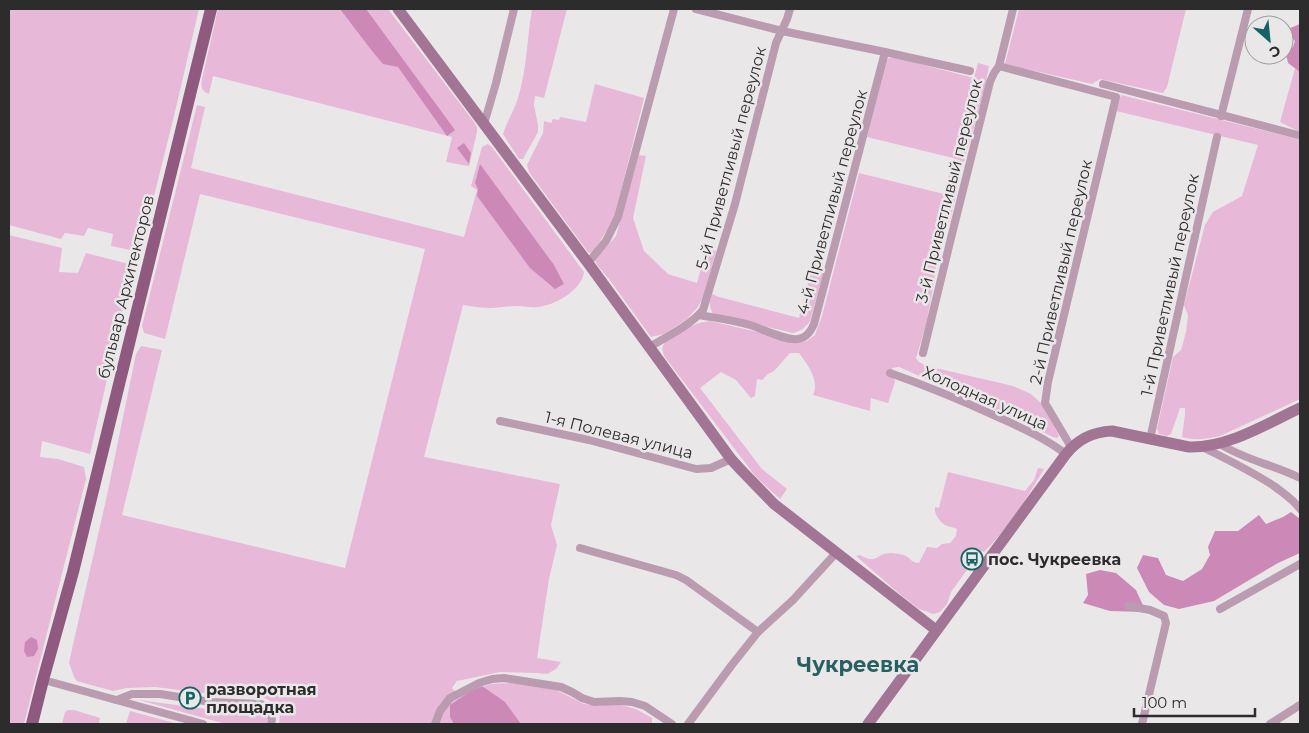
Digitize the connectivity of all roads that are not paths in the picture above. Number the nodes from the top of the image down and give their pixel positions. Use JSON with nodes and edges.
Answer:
{"nodes":[{"id":1,"x":211,"y":9,"type":"edge"},
{"id":2,"x":398,"y":9,"type":"edge"},
{"id":3,"x":514,"y":9,"type":"edge"},
{"id":4,"x":674,"y":9,"type":"edge"},
{"id":5,"x":696,"y":9,"type":"edge"},
{"id":6,"x":790,"y":9,"type":"edge"},
{"id":7,"x":1013,"y":9,"type":"edge"},
{"id":8,"x":1248,"y":9,"type":"edge"},
{"id":9,"x":782,"y":31,"type":"junction"},
{"id":10,"x":885,"y":52,"type":"junction"},
{"id":11,"x":999,"y":66,"type":"junction"},
{"id":12,"x":970,"y":71,"type":"dead end"},
{"id":13,"x":1103,"y":84,"type":"dead end"},
{"id":14,"x":1221,"y":116,"type":"junction"},
{"id":15,"x":484,"y":124,"type":"junction"},
{"id":16,"x":1298,"y":136,"type":"dead end"},
{"id":17,"x":1217,"y":137,"type":"dead end"},
{"id":18,"x":588,"y":264,"type":"junction"},
{"id":19,"x":700,"y":315,"type":"junction"},
{"id":20,"x":649,"y":347,"type":"junction"},
{"id":21,"x":923,"y":352,"type":"dead end"},
{"id":22,"x":890,"y":373,"type":"dead end"},
{"id":23,"x":1300,"y":408,"type":"edge"},
{"id":24,"x":500,"y":421,"type":"dead end"},
{"id":25,"x":1150,"y":439,"type":"junction"},
{"id":26,"x":1220,"y":444,"type":"junction"},
{"id":27,"x":1202,"y":448,"type":"junction"},
{"id":28,"x":1069,"y":451,"type":"junction"},
{"id":29,"x":731,"y":459,"type":"junction"},
{"id":30,"x":1300,"y":478,"type":"edge"},
{"id":31,"x":1300,"y":509,"type":"edge"},
{"id":32,"x":580,"y":548,"type":"dead end"},
{"id":33,"x":836,"y":553,"type":"junction"},
{"id":34,"x":1300,"y":564,"type":"edge"},
{"id":35,"x":1128,"y":606,"type":"dead end"},
{"id":36,"x":1220,"y":609,"type":"dead end"},
{"id":37,"x":936,"y":630,"type":"junction"},
{"id":38,"x":758,"y":632,"type":"junction"},
{"id":39,"x":47,"y":681,"type":"junction"},
{"id":40,"x":117,"y":700,"type":"junction"},
{"id":41,"x":1300,"y":705,"type":"edge"},
{"id":42,"x":32,"y":724,"type":"edge"},
{"id":43,"x":41,"y":724,"type":"edge"},
{"id":44,"x":203,"y":724,"type":"edge"},
{"id":45,"x":271,"y":724,"type":"edge"},
{"id":46,"x":434,"y":724,"type":"edge"},
{"id":47,"x":672,"y":724,"type":"edge"},
{"id":48,"x":688,"y":724,"type":"edge"},
{"id":49,"x":868,"y":724,"type":"edge"},
{"id":50,"x":1142,"y":724,"type":"edge"},
{"id":51,"x":1270,"y":724,"type":"edge"}],
"edges":[{"from":1,"to":39,"type":"main road","name":"бульвар Архитекторов"},
{"from":2,"to":15,"type":"main road"},
{"from":3,"to":15,"type":"street"},
{"from":4,"to":18,"type":"street"},
{"from":5,"to":9,"type":"street"},
{"from":6,"to":9,"type":"street","name":"5-й Приветливый переулок"},
{"from":7,"to":11,"type":"street","name":"3-й Приветливый переулок"},
{"from":8,"to":14,"type":"street"},
{"from":9,"to":10,"type":"street"},
{"from":9,"to":19,"type":"street","name":"5-й Приветливый переулок"},
{"from":10,"to":12,"type":"street"},
{"from":10,"to":19,"type":"street","name":"4-й Приветливый переулок"},
{"from":11,"to":21,"type":"street","name":"3-й Приветливый переулок"},
{"from":11,"to":28,"type":"street","name":"2-й Приветливый переулок"},
{"from":13,"to":14,"type":"street"},
{"from":14,"to":16,"type":"street"},
{"from":15,"to":18,"type":"main road"},
{"from":17,"to":25,"type":"street","name":"1-й Приветливый переулок"},
{"from":18,"to":20,"type":"main road"},
{"from":19,"to":20,"type":"street"},
{"from":20,"to":29,"type":"main road"},
{"from":22,"to":28,"type":"street","name":"Холодная улица"},
{"from":23,"to":26,"type":"main road"},
{"from":24,"to":29,"type":"street","name":"1-я Полевая улица"},
{"from":25,"to":27,"type":"main road"},
{"from":25,"to":28,"type":"main road"},
{"from":26,"to":27,"type":"main road"},
{"from":26,"to":30,"type":"street"},
{"from":27,"to":31,"type":"street"},
{"from":28,"to":37,"type":"main road"},
{"from":29,"to":33,"type":"main road"},
{"from":32,"to":38,"type":"street"},
{"from":33,"to":37,"type":"main road"},
{"from":33,"to":38,"type":"street"},
{"from":34,"to":36,"type":"street"},
{"from":35,"to":50,"type":"street"},
{"from":37,"to":49,"type":"main road"},
{"from":38,"to":48,"type":"street"},
{"from":39,"to":40,"type":"street"},
{"from":39,"to":42,"type":"main road","name":"бульвар Архитекторов"},
{"from":39,"to":43,"type":"main road","name":"бульвар Архитекторов"},
{"from":40,"to":44,"type":"street"},
{"from":40,"to":45,"type":"street"},
{"from":41,"to":51,"type":"street"},
{"from":46,"to":47,"type":"street"}]}
